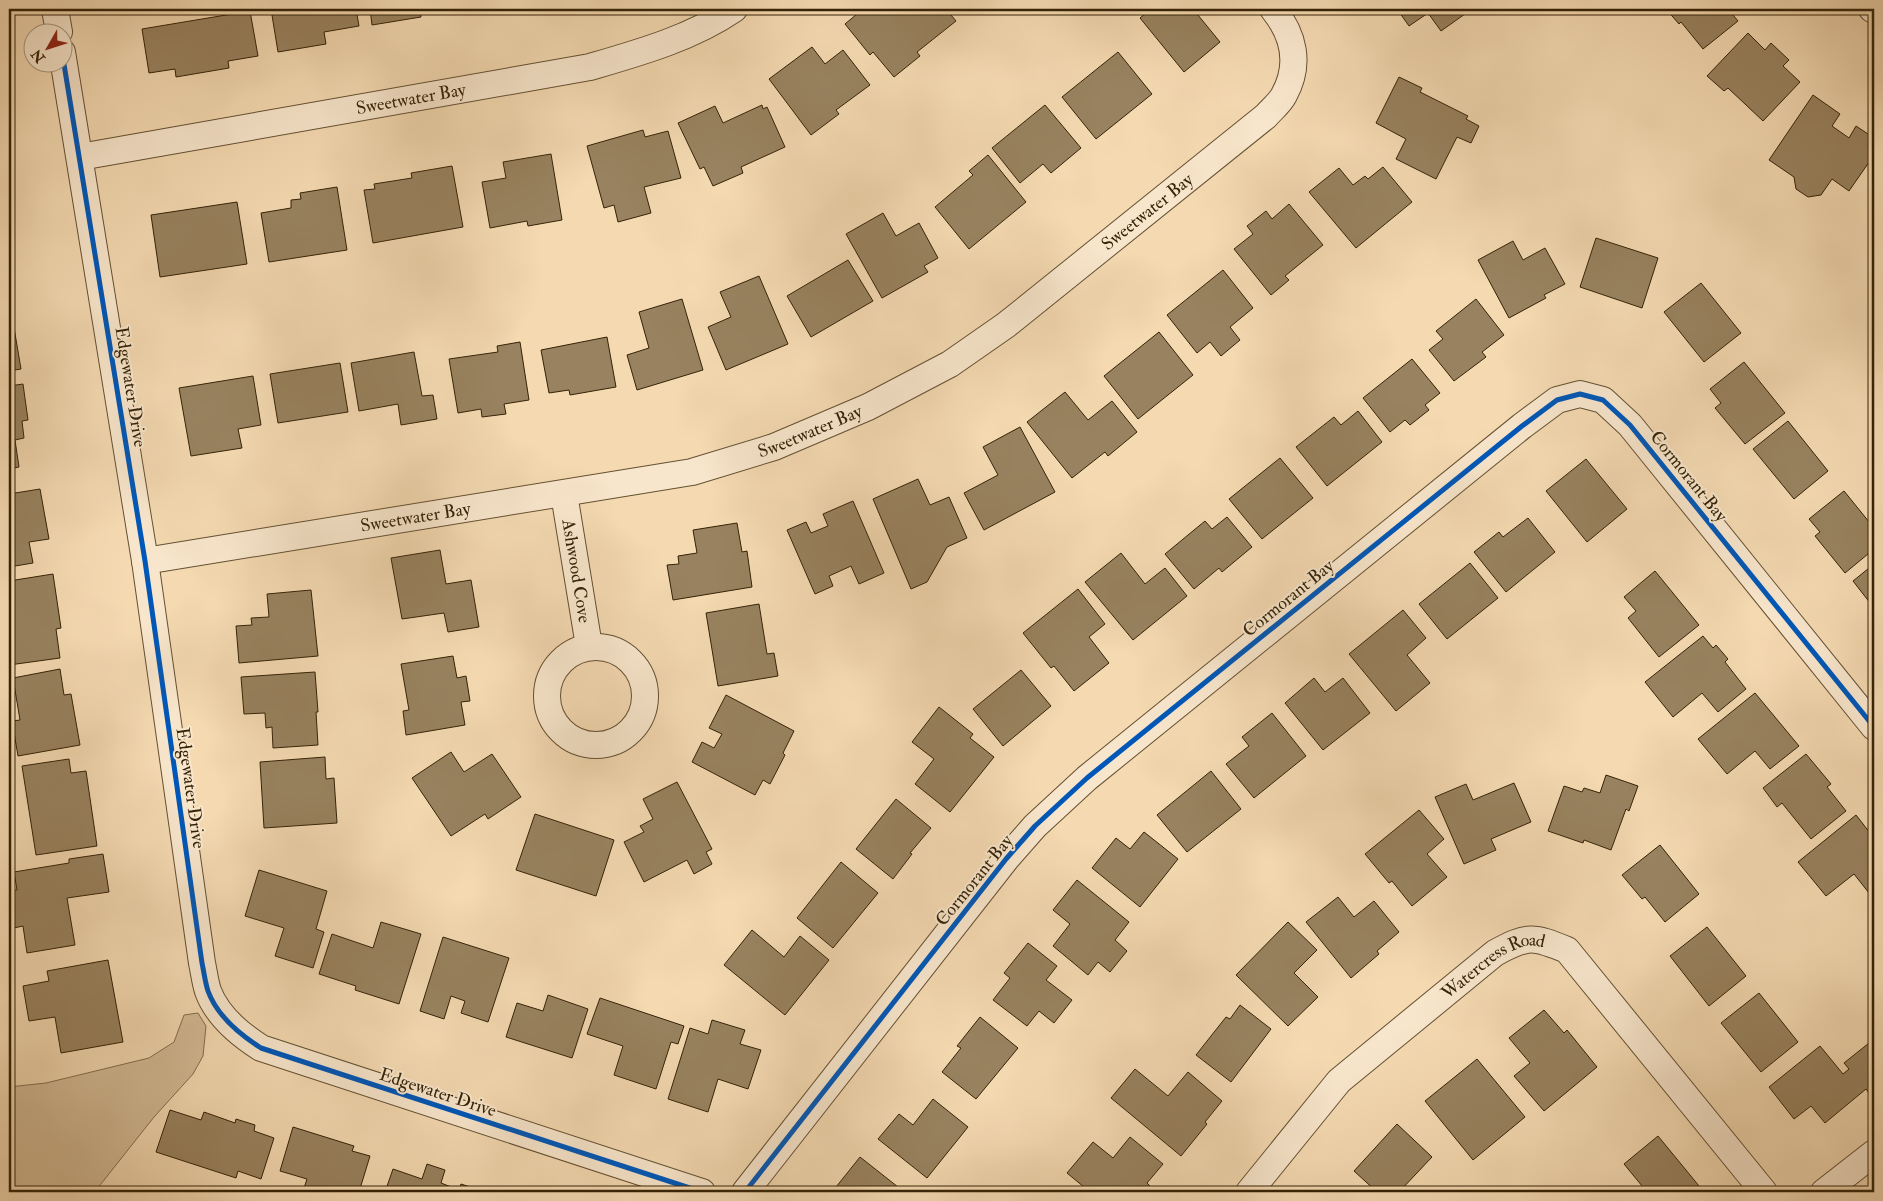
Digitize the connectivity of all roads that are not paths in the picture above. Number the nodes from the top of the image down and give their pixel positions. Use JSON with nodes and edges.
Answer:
{"nodes":[{"id":1,"x":55,"y":9,"type":"edge"},
{"id":2,"x":734,"y":9,"type":"edge"},
{"id":3,"x":1273,"y":9,"type":"edge"},
{"id":4,"x":57,"y":22,"type":"edge"},
{"id":5,"x":65,"y":72,"type":"edge"},
{"id":6,"x":80,"y":157,"type":"junction"},
{"id":7,"x":564,"y":494,"type":"junction"},
{"id":8,"x":145,"y":561,"type":"junction"},
{"id":9,"x":589,"y":646,"type":"dead end"},
{"id":10,"x":1874,"y":727,"type":"edge"},
{"id":11,"x":1874,"y":1154,"type":"edge"},
{"id":12,"x":702,"y":1192,"type":"edge"},
{"id":13,"x":745,"y":1192,"type":"edge"},
{"id":14,"x":1249,"y":1192,"type":"edge"},
{"id":15,"x":1764,"y":1192,"type":"edge"},
{"id":16,"x":1824,"y":1192,"type":"edge"}],
"edges":[{"from":1,"to":4,"type":"street"},
{"from":2,"to":6,"type":"street","name":"Sweetwater Bay"},
{"from":3,"to":7,"type":"street","name":"Sweetwater Bay"},
{"from":5,"to":6,"type":"street","name":"Edgewater Drive"},
{"from":6,"to":8,"type":"street","name":"Edgewater Drive"},
{"from":7,"to":8,"type":"street","name":"Sweetwater Bay"},
{"from":7,"to":9,"type":"street","name":"Ashwood Cove"},
{"from":8,"to":12,"type":"street","name":"Edgewater Drive"},
{"from":10,"to":13,"type":"street","name":"Cormorant Bay"},
{"from":11,"to":16,"type":"street"},
{"from":14,"to":15,"type":"street","name":"Watercress Road"}]}
